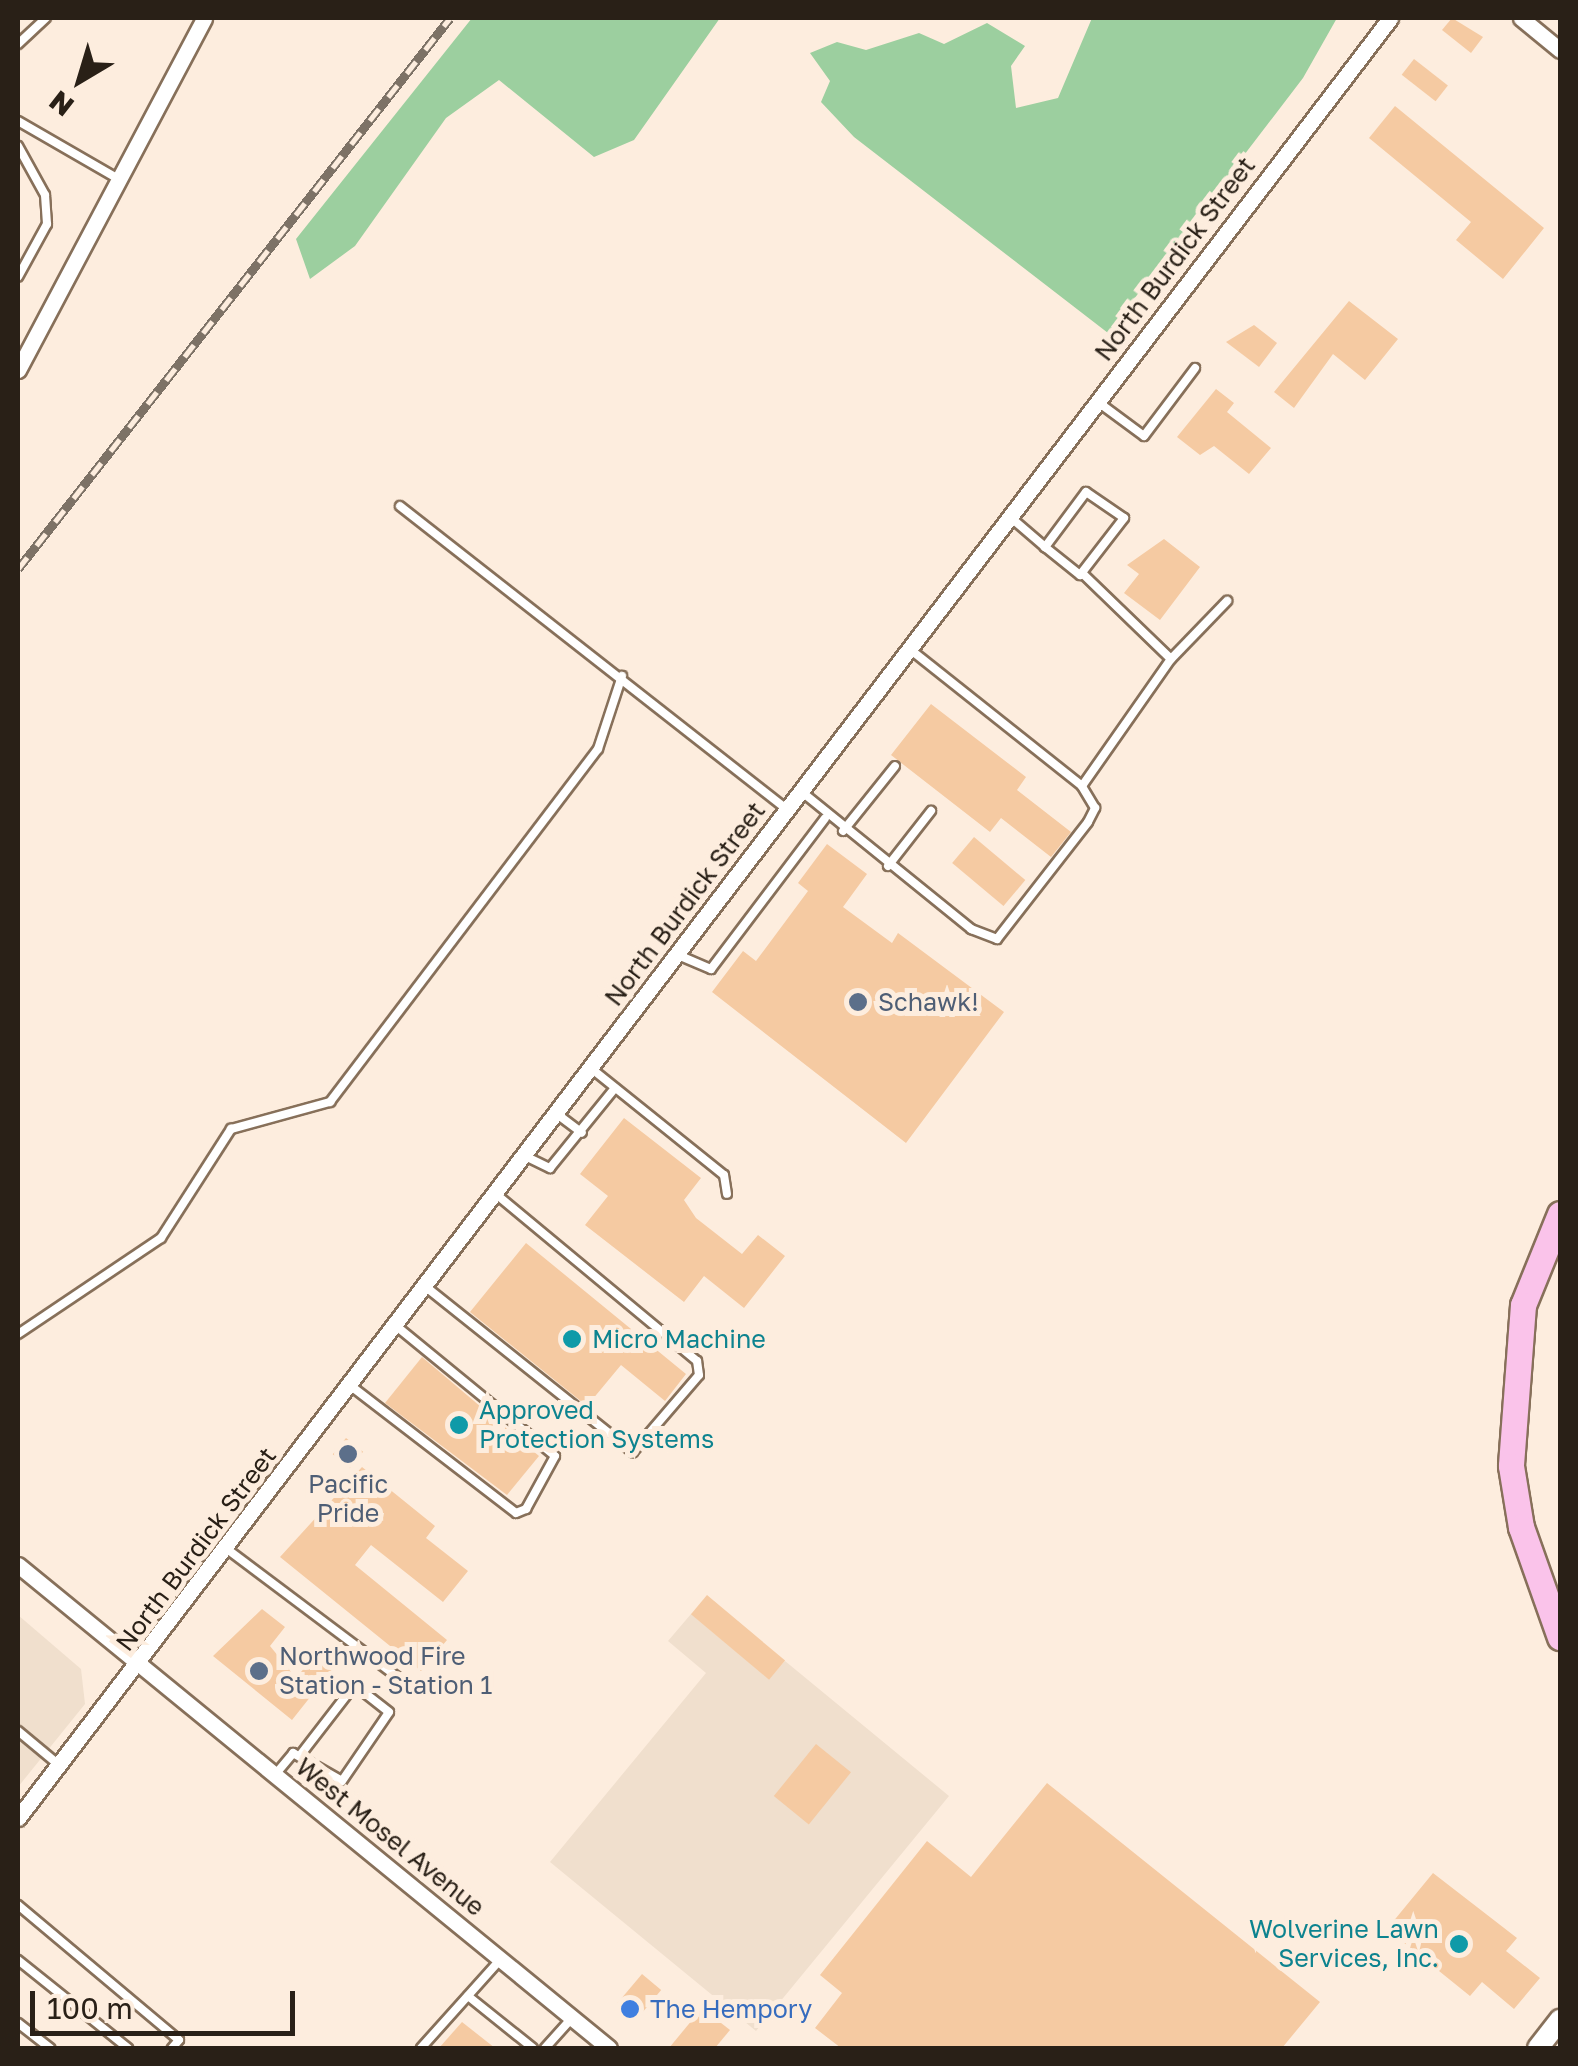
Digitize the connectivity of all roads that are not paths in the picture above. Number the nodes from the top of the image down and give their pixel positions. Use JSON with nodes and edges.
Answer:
{"nodes":[{"id":1,"x":46,"y":18,"type":"edge"},
{"id":2,"x":204,"y":18,"type":"edge"},
{"id":3,"x":1390,"y":18,"type":"edge"},
{"id":4,"x":1521,"y":18,"type":"edge"},
{"id":5,"x":18,"y":44,"type":"edge"},
{"id":6,"x":1560,"y":50,"type":"edge"},
{"id":7,"x":18,"y":121,"type":"edge"},
{"id":8,"x":18,"y":146,"type":"edge"},
{"id":9,"x":120,"y":180,"type":"junction"},
{"id":10,"x":18,"y":276,"type":"edge"},
{"id":11,"x":1194,"y":368,"type":"dead end"},
{"id":12,"x":18,"y":370,"type":"edge"},
{"id":13,"x":1098,"y":402,"type":"junction"},
{"id":14,"x":400,"y":506,"type":"dead end"},
{"id":15,"x":1009,"y":516,"type":"junction"},
{"id":16,"x":1045,"y":547,"type":"junction"},
{"id":17,"x":1084,"y":575,"type":"junction"},
{"id":18,"x":1227,"y":601,"type":"dead end"},
{"id":19,"x":910,"y":649,"type":"junction"},
{"id":20,"x":1171,"y":659,"type":"junction"},
{"id":21,"x":622,"y":676,"type":"junction"},
{"id":22,"x":895,"y":766,"type":"dead end"},
{"id":23,"x":1082,"y":786,"type":"junction"},
{"id":24,"x":802,"y":792,"type":"junction"},
{"id":25,"x":788,"y":810,"type":"junction"},
{"id":26,"x":931,"y":811,"type":"dead end"},
{"id":27,"x":825,"y":818,"type":"junction"},
{"id":28,"x":842,"y":832,"type":"junction"},
{"id":29,"x":888,"y":866,"type":"junction"},
{"id":30,"x":678,"y":955,"type":"junction"},
{"id":31,"x":592,"y":1069,"type":"junction"},
{"id":32,"x":615,"y":1088,"type":"junction"},
{"id":33,"x":557,"y":1114,"type":"junction"},
{"id":34,"x":582,"y":1133,"type":"junction"},
{"id":35,"x":525,"y":1156,"type":"junction"},
{"id":36,"x":496,"y":1194,"type":"junction"},
{"id":37,"x":727,"y":1194,"type":"dead end"},
{"id":38,"x":1560,"y":1214,"type":"edge"},
{"id":39,"x":426,"y":1286,"type":"junction"},
{"id":40,"x":396,"y":1326,"type":"junction"},
{"id":41,"x":18,"y":1334,"type":"edge"},
{"id":42,"x":351,"y":1386,"type":"junction"},
{"id":43,"x":227,"y":1549,"type":"junction"},
{"id":44,"x":18,"y":1565,"type":"edge"},
{"id":45,"x":1560,"y":1637,"type":"edge"},
{"id":46,"x":139,"y":1665,"type":"junction"},
{"id":47,"x":416,"y":1691,"type":"dead end"},
{"id":48,"x":18,"y":1731,"type":"edge"},
{"id":49,"x":301,"y":1754,"type":"junction"},
{"id":50,"x":60,"y":1765,"type":"junction"},
{"id":51,"x":274,"y":1776,"type":"junction"},
{"id":52,"x":18,"y":1818,"type":"edge"},
{"id":53,"x":18,"y":1905,"type":"edge"},
{"id":54,"x":18,"y":1960,"type":"edge"},
{"id":55,"x":500,"y":1960,"type":"junction"},
{"id":56,"x":468,"y":1996,"type":"junction"},
{"id":57,"x":572,"y":2018,"type":"junction"},
{"id":58,"x":1560,"y":2020,"type":"edge"},
{"id":59,"x":18,"y":2023,"type":"edge"},
{"id":60,"x":113,"y":2037,"type":"junction"},
{"id":61,"x":50,"y":2048,"type":"edge"},
{"id":62,"x":104,"y":2048,"type":"edge"},
{"id":63,"x":128,"y":2048,"type":"edge"},
{"id":64,"x":172,"y":2048,"type":"edge"},
{"id":65,"x":421,"y":2048,"type":"edge"},
{"id":66,"x":533,"y":2048,"type":"edge"},
{"id":67,"x":545,"y":2048,"type":"edge"},
{"id":68,"x":609,"y":2048,"type":"edge"},
{"id":69,"x":1538,"y":2048,"type":"edge"}],
"edges":[{"from":1,"to":5,"type":"lane"},
{"from":2,"to":9,"type":"street"},
{"from":3,"to":13,"type":"street","name":"North Burdick Street"},
{"from":4,"to":6,"type":"street"},
{"from":7,"to":9,"type":"lane"},
{"from":8,"to":10,"type":"lane"},
{"from":9,"to":12,"type":"street"},
{"from":11,"to":13,"type":"lane"},
{"from":13,"to":15,"type":"street","name":"North Burdick Street"},
{"from":14,"to":21,"type":"lane"},
{"from":15,"to":16,"type":"lane"},
{"from":15,"to":19,"type":"street","name":"North Burdick Street"},
{"from":16,"to":17,"type":"lane"},
{"from":16,"to":17,"type":"lane"},
{"from":17,"to":20,"type":"lane"},
{"from":18,"to":20,"type":"lane"},
{"from":19,"to":23,"type":"lane"},
{"from":19,"to":24,"type":"street","name":"North Burdick Street"},
{"from":20,"to":23,"type":"lane"},
{"from":21,"to":25,"type":"lane"},
{"from":21,"to":41,"type":"lane"},
{"from":22,"to":28,"type":"lane"},
{"from":23,"to":29,"type":"lane"},
{"from":24,"to":25,"type":"street","name":"North Burdick Street"},
{"from":24,"to":27,"type":"lane"},
{"from":25,"to":30,"type":"street","name":"North Burdick Street"},
{"from":26,"to":29,"type":"lane"},
{"from":27,"to":28,"type":"lane"},
{"from":27,"to":30,"type":"lane"},
{"from":28,"to":29,"type":"lane"},
{"from":30,"to":31,"type":"street","name":"North Burdick Street"},
{"from":31,"to":32,"type":"lane"},
{"from":31,"to":33,"type":"street","name":"North Burdick Street"},
{"from":32,"to":34,"type":"lane"},
{"from":32,"to":37,"type":"lane"},
{"from":33,"to":34,"type":"lane"},
{"from":33,"to":35,"type":"street","name":"North Burdick Street"},
{"from":34,"to":35,"type":"lane"},
{"from":35,"to":36,"type":"street","name":"North Burdick Street"},
{"from":36,"to":39,"type":"street","name":"North Burdick Street"},
{"from":36,"to":39,"type":"lane"},
{"from":38,"to":45,"type":"highway"},
{"from":39,"to":40,"type":"street","name":"North Burdick Street"},
{"from":40,"to":42,"type":"street","name":"North Burdick Street"},
{"from":40,"to":42,"type":"lane"},
{"from":42,"to":43,"type":"street","name":"North Burdick Street"},
{"from":43,"to":46,"type":"street","name":"North Burdick Street"},
{"from":43,"to":47,"type":"lane"},
{"from":44,"to":46,"type":"street","name":"West Mosel Avenue"},
{"from":46,"to":50,"type":"street","name":"North Burdick Street"},
{"from":46,"to":51,"type":"street","name":"West Mosel Avenue"},
{"from":48,"to":50,"type":"lane"},
{"from":49,"to":49,"type":"lane"},
{"from":49,"to":51,"type":"lane"},
{"from":50,"to":52,"type":"street","name":"North Burdick Street"},
{"from":51,"to":55,"type":"street","name":"West Mosel Avenue"},
{"from":53,"to":64,"type":"lane"},
{"from":54,"to":60,"type":"lane"},
{"from":55,"to":56,"type":"lane"},
{"from":55,"to":57,"type":"street","name":"West Mosel Avenue"},
{"from":56,"to":65,"type":"lane"},
{"from":56,"to":66,"type":"lane"},
{"from":57,"to":67,"type":"lane"},
{"from":57,"to":68,"type":"street","name":"West Mosel Avenue"},
{"from":58,"to":69,"type":"street"},
{"from":59,"to":61,"type":"lane"},
{"from":60,"to":62,"type":"lane"},
{"from":60,"to":63,"type":"lane"}]}
